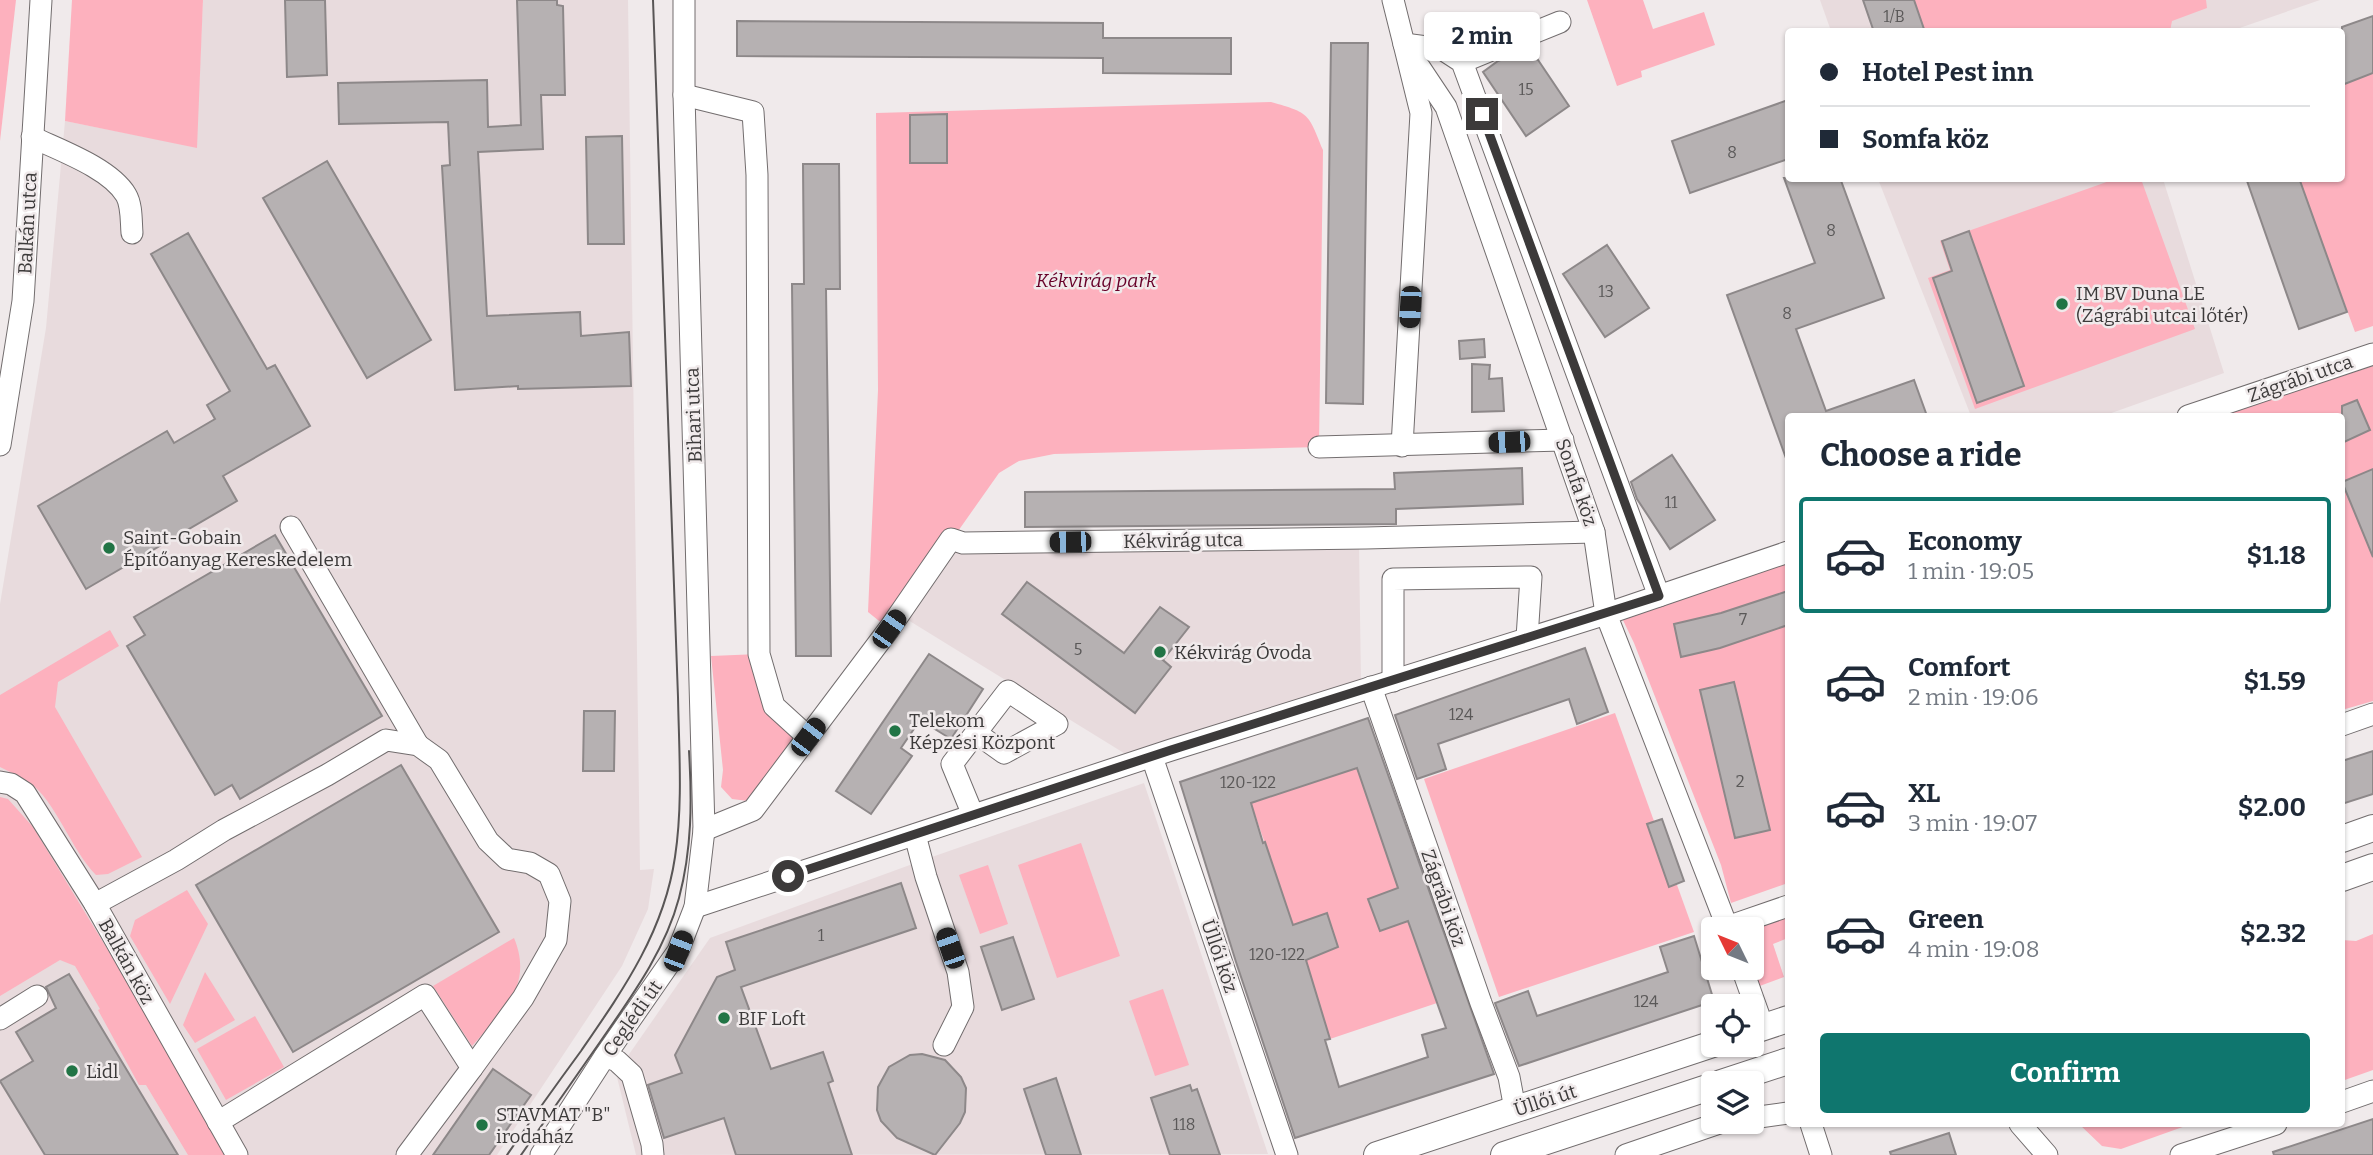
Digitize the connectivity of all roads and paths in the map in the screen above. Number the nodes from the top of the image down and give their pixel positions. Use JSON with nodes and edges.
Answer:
{"nodes":[{"id":1,"x":41,"y":0,"type":"edge"},
{"id":2,"x":684,"y":0,"type":"edge"},
{"id":3,"x":699,"y":0,"type":"edge"},
{"id":4,"x":1393,"y":0,"type":"edge"},
{"id":5,"x":1560,"y":22,"type":"dead end"},
{"id":6,"x":684,"y":23,"type":"junction"},
{"id":7,"x":1404,"y":44,"type":"junction"},
{"id":8,"x":1462,"y":62,"type":"junction"},
{"id":9,"x":684,"y":95,"type":"junction"},
{"id":10,"x":32,"y":137,"type":"junction"},
{"id":11,"x":132,"y":233,"type":"dead end"},
{"id":12,"x":2372,"y":357,"type":"edge"},
{"id":13,"x":2197,"y":413,"type":"edge"},
{"id":14,"x":1563,"y":440,"type":"junction"},
{"id":15,"x":0,"y":445,"type":"edge"},
{"id":16,"x":1402,"y":446,"type":"junction"},
{"id":17,"x":1319,"y":447,"type":"dead end"},
{"id":18,"x":291,"y":527,"type":"dead end"},
{"id":19,"x":1594,"y":532,"type":"junction"},
{"id":20,"x":1785,"y":553,"type":"edge"},
{"id":21,"x":1659,"y":596,"type":"junction"},
{"id":22,"x":1606,"y":614,"type":"junction"},
{"id":23,"x":1527,"y":638,"type":"junction"},
{"id":24,"x":1393,"y":681,"type":"junction"},
{"id":25,"x":1371,"y":687,"type":"junction"},
{"id":26,"x":2373,"y":715,"type":"edge"},
{"id":27,"x":2345,"y":724,"type":"edge"},
{"id":28,"x":976,"y":733,"type":"dead end"},
{"id":29,"x":808,"y":737,"type":"junction"},
{"id":30,"x":418,"y":745,"type":"junction"},
{"id":31,"x":1152,"y":757,"type":"junction"},
{"id":32,"x":0,"y":782,"type":"edge"},
{"id":33,"x":973,"y":815,"type":"junction"},
{"id":34,"x":2373,"y":828,"type":"edge"},
{"id":35,"x":704,"y":830,"type":"junction"},
{"id":36,"x":915,"y":835,"type":"junction"},
{"id":37,"x":2345,"y":838,"type":"edge"},
{"id":38,"x":2373,"y":867,"type":"edge"},
{"id":39,"x":2345,"y":877,"type":"edge"},
{"id":40,"x":95,"y":904,"type":"junction"},
{"id":41,"x":695,"y":906,"type":"junction"},
{"id":42,"x":1785,"y":907,"type":"edge"},
{"id":43,"x":1724,"y":917,"type":"edge"},
{"id":44,"x":1758,"y":917,"type":"edge"},
{"id":45,"x":37,"y":996,"type":"dead end"},
{"id":46,"x":0,"y":1019,"type":"edge"},
{"id":47,"x":1785,"y":1020,"type":"edge"},
{"id":48,"x":1764,"y":1027,"type":"edge"},
{"id":49,"x":944,"y":1045,"type":"dead end"},
{"id":50,"x":1701,"y":1048,"type":"edge"},
{"id":51,"x":605,"y":1056,"type":"junction"},
{"id":52,"x":1785,"y":1062,"type":"edge"},
{"id":53,"x":472,"y":1068,"type":"junction"},
{"id":54,"x":1758,"y":1071,"type":"edge"},
{"id":55,"x":1701,"y":1090,"type":"edge"},
{"id":56,"x":2373,"y":1091,"type":"edge"},
{"id":57,"x":2345,"y":1101,"type":"edge"},
{"id":58,"x":1515,"y":1110,"type":"junction"},
{"id":59,"x":1785,"y":1112,"type":"edge"},
{"id":60,"x":1764,"y":1116,"type":"edge"},
{"id":61,"x":218,"y":1122,"type":"junction"},
{"id":62,"x":1812,"y":1127,"type":"edge"},
{"id":63,"x":2023,"y":1127,"type":"edge"},
{"id":64,"x":2267,"y":1127,"type":"edge"},
{"id":65,"x":1701,"y":1129,"type":"edge"},
{"id":66,"x":548,"y":1153,"type":"edge"},
{"id":67,"x":237,"y":1155,"type":"edge"},
{"id":68,"x":407,"y":1155,"type":"edge"},
{"id":69,"x":653,"y":1155,"type":"edge"},
{"id":70,"x":1287,"y":1155,"type":"edge"},
{"id":71,"x":1377,"y":1155,"type":"edge"},
{"id":72,"x":1504,"y":1155,"type":"edge"},
{"id":73,"x":1626,"y":1155,"type":"edge"},
{"id":74,"x":1821,"y":1155,"type":"edge"},
{"id":75,"x":2047,"y":1155,"type":"edge"},
{"id":76,"x":2181,"y":1155,"type":"edge"}],
"edges":[{"from":1,"to":10,"type":"street","name":"Balkán utca"},
{"from":2,"to":6,"type":"street","name":"Bihari utca"},
{"from":3,"to":6,"type":"street"},
{"from":4,"to":7,"type":"street","name":"Somfa köz"},
{"from":5,"to":8,"type":"street"},
{"from":6,"to":9,"type":"street","name":"Bihari utca"},
{"from":7,"to":8,"type":"street"},
{"from":7,"to":14,"type":"street","name":"Somfa köz"},
{"from":7,"to":16,"type":"street"},
{"from":8,"to":21,"type":"street","name":"Somfa köz"},
{"from":9,"to":29,"type":"street"},
{"from":9,"to":35,"type":"street","name":"Bihari utca"},
{"from":10,"to":11,"type":"street"},
{"from":10,"to":15,"type":"street","name":"Balkán utca"},
{"from":12,"to":13,"type":"street","name":"Zágrábi utca"},
{"from":14,"to":16,"type":"street"},
{"from":14,"to":19,"type":"street","name":"Somfa köz"},
{"from":16,"to":17,"type":"street"},
{"from":18,"to":30,"type":"street"},
{"from":19,"to":22,"type":"street","name":"Somfa köz"},
{"from":19,"to":29,"type":"street","name":"Kékvirág utca"},
{"from":20,"to":21,"type":"street"},
{"from":21,"to":22,"type":"street"},
{"from":22,"to":23,"type":"street"},
{"from":22,"to":43,"type":"street","name":"Somfa köz"},
{"from":23,"to":24,"type":"street"},
{"from":23,"to":24,"type":"street"},
{"from":24,"to":25,"type":"street"},
{"from":25,"to":31,"type":"street"},
{"from":25,"to":58,"type":"street","name":"Zágrábi köz"},
{"from":26,"to":27,"type":"street"},
{"from":28,"to":33,"type":"street"},
{"from":29,"to":35,"type":"street","name":"Kékvirág utca"},
{"from":30,"to":40,"type":"street"},
{"from":30,"to":53,"type":"street"},
{"from":31,"to":33,"type":"street"},
{"from":31,"to":70,"type":"street","name":"Üllői köz"},
{"from":32,"to":40,"type":"street","name":"Balkán köz"},
{"from":33,"to":36,"type":"street"},
{"from":34,"to":37,"type":"main road"},
{"from":35,"to":41,"type":"street","name":"Ceglédi út"},
{"from":36,"to":41,"type":"street"},
{"from":36,"to":49,"type":"street"},
{"from":38,"to":39,"type":"main road"},
{"from":40,"to":61,"type":"street","name":"Balkán köz"},
{"from":41,"to":51,"type":"street","name":"Ceglédi út"},
{"from":42,"to":44,"type":"street"},
{"from":45,"to":46,"type":"street"},
{"from":47,"to":48,"type":"main road"},
{"from":50,"to":58,"type":"main road","name":"Üllői út"},
{"from":51,"to":66,"type":"street","name":"Ceglédi út"},
{"from":51,"to":69,"type":"street"},
{"from":52,"to":54,"type":"main road"},
{"from":53,"to":61,"type":"street"},
{"from":53,"to":68,"type":"street"},
{"from":55,"to":72,"type":"main road","name":"Üllői út"},
{"from":56,"to":57,"type":"street"},
{"from":58,"to":71,"type":"main road","name":"Üllői út"},
{"from":59,"to":60,"type":"street"},
{"from":61,"to":67,"type":"street","name":"Balkán köz"},
{"from":62,"to":74,"type":"street"},
{"from":63,"to":75,"type":"street"},
{"from":64,"to":76,"type":"street"},
{"from":65,"to":73,"type":"street"}]}
